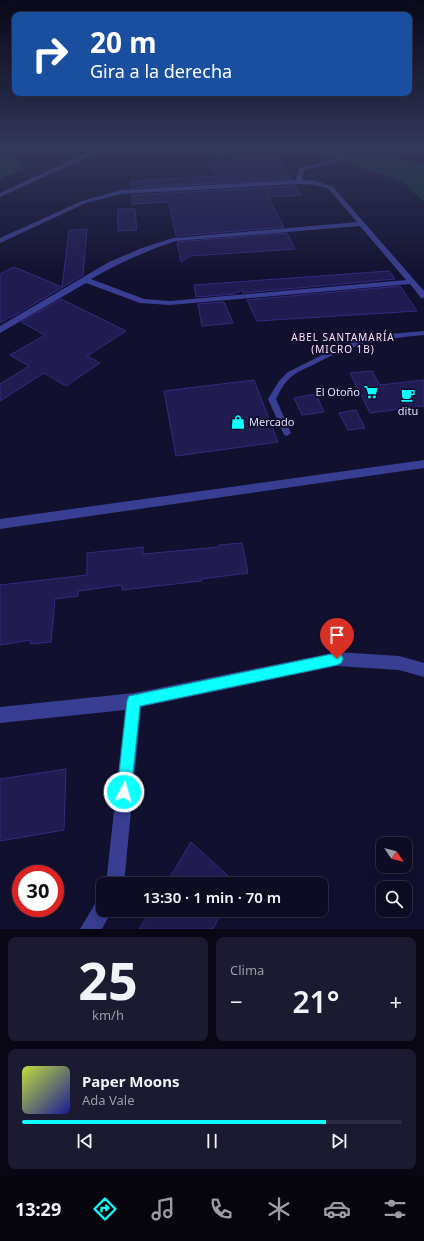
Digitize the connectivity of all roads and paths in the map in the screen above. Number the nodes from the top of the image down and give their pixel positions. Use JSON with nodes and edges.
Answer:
{"nodes":[{"id":1,"x":133,"y":191,"type":"edge"},
{"id":2,"x":334,"y":191,"type":"edge"},
{"id":3,"x":362,"y":224,"type":"junction"},
{"id":4,"x":0,"y":241,"type":"edge"},
{"id":5,"x":86,"y":280,"type":"junction"},
{"id":6,"x":412,"y":282,"type":"junction"},
{"id":7,"x":424,"y":296,"type":"edge"},
{"id":8,"x":0,"y":330,"type":"edge"},
{"id":9,"x":424,"y":333,"type":"edge"},
{"id":10,"x":287,"y":432,"type":"dead end"},
{"id":11,"x":424,"y":464,"type":"edge"},
{"id":12,"x":0,"y":524,"type":"edge"},
{"id":13,"x":424,"y":670,"type":"edge"},
{"id":14,"x":134,"y":701,"type":"junction"},
{"id":15,"x":0,"y":715,"type":"edge"},
{"id":16,"x":116,"y":877,"type":"edge"},
{"id":17,"x":98,"y":917,"type":"edge"},
{"id":18,"x":90,"y":929,"type":"edge"}],
"edges":[{"from":1,"to":4,"type":"street"},
{"from":2,"to":3,"type":"street"},
{"from":3,"to":5,"type":"street"},
{"from":3,"to":6,"type":"street"},
{"from":5,"to":6,"type":"street"},
{"from":5,"to":8,"type":"street"},
{"from":6,"to":7,"type":"street"},
{"from":9,"to":10,"type":"lane"},
{"from":11,"to":12,"type":"street"},
{"from":13,"to":14,"type":"street"},
{"from":14,"to":15,"type":"street"},
{"from":14,"to":16,"type":"street"},
{"from":17,"to":18,"type":"street"}]}
